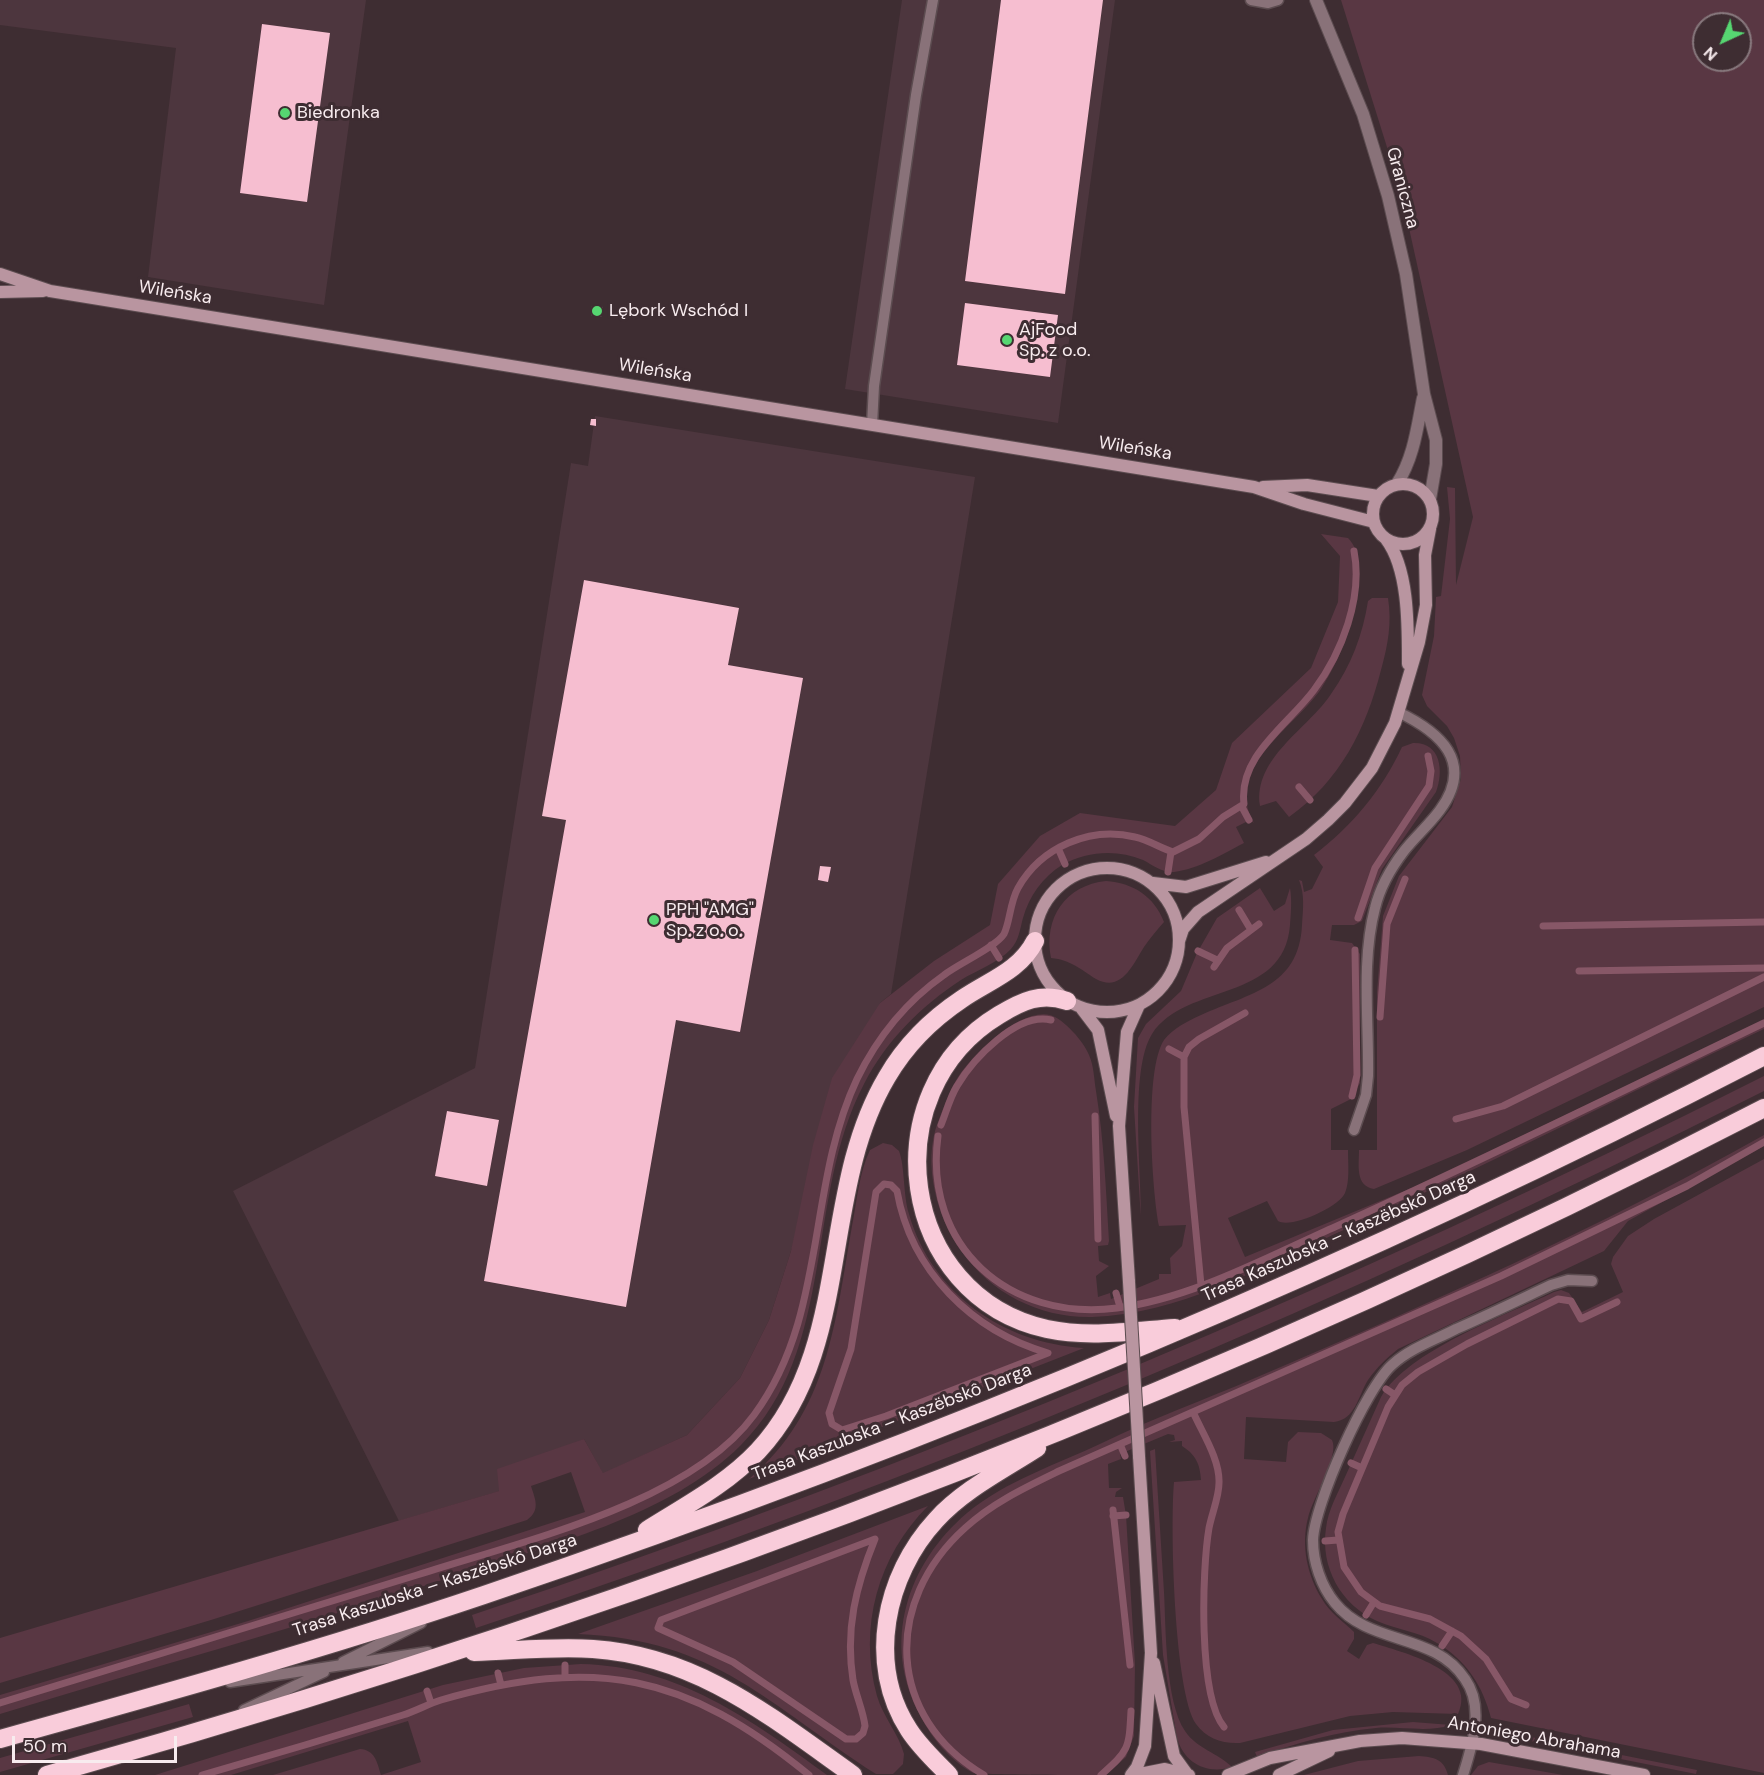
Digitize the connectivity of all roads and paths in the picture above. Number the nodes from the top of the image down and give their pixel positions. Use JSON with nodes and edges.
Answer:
{"nodes":[{"id":1,"x":933,"y":0,"type":"edge"},
{"id":2,"x":1251,"y":0,"type":"edge"},
{"id":3,"x":1278,"y":0,"type":"edge"},
{"id":4,"x":1316,"y":0,"type":"edge"},
{"id":5,"x":0,"y":274,"type":"edge"},
{"id":6,"x":50,"y":291,"type":"junction"},
{"id":7,"x":0,"y":292,"type":"edge"},
{"id":8,"x":1424,"y":394,"type":"junction"},
{"id":9,"x":872,"y":424,"type":"junction"},
{"id":10,"x":1397,"y":484,"type":"junction"},
{"id":11,"x":1254,"y":487,"type":"junction"},
{"id":12,"x":1378,"y":496,"type":"junction"},
{"id":13,"x":1430,"y":498,"type":"junction"},
{"id":14,"x":1374,"y":522,"type":"junction"},
{"id":15,"x":1430,"y":529,"type":"junction"},
{"id":16,"x":1386,"y":538,"type":"junction"},
{"id":17,"x":1408,"y":677,"type":"junction"},
{"id":18,"x":1398,"y":712,"type":"junction"},
{"id":19,"x":1273,"y":860,"type":"junction"},
{"id":20,"x":1151,"y":882,"type":"junction"},
{"id":21,"x":1035,"y":941,"type":"junction"},
{"id":22,"x":1179,"y":941,"type":"junction"},
{"id":23,"x":1074,"y":1004,"type":"junction"},
{"id":24,"x":1139,"y":1005,"type":"junction"},
{"id":25,"x":1764,"y":1056,"type":"edge"},
{"id":26,"x":1764,"y":1108,"type":"edge"},
{"id":27,"x":1119,"y":1126,"type":"junction"},
{"id":28,"x":1354,"y":1130,"type":"dead end"},
{"id":29,"x":1592,"y":1281,"type":"dead end"},
{"id":30,"x":1188,"y":1327,"type":"junction"},
{"id":31,"x":1068,"y":1427,"type":"junction"},
{"id":32,"x":620,"y":1547,"type":"junction"},
{"id":33,"x":467,"y":1600,"type":"junction"},
{"id":34,"x":482,"y":1644,"type":"junction"},
{"id":35,"x":454,"y":1653,"type":"junction"},
{"id":36,"x":1152,"y":1653,"type":"junction"},
{"id":37,"x":333,"y":1667,"type":"junction"},
{"id":38,"x":185,"y":1688,"type":"junction"},
{"id":39,"x":198,"y":1733,"type":"junction"},
{"id":40,"x":0,"y":1739,"type":"edge"},
{"id":41,"x":1347,"y":1743,"type":"junction"},
{"id":42,"x":1473,"y":1743,"type":"junction"},
{"id":43,"x":1189,"y":1774,"type":"edge"},
{"id":44,"x":47,"y":1775,"type":"edge"},
{"id":45,"x":853,"y":1775,"type":"edge"},
{"id":46,"x":949,"y":1775,"type":"edge"},
{"id":47,"x":1133,"y":1775,"type":"edge"},
{"id":48,"x":1228,"y":1775,"type":"edge"},
{"id":49,"x":1279,"y":1775,"type":"edge"},
{"id":50,"x":1462,"y":1775,"type":"edge"},
{"id":51,"x":1644,"y":1775,"type":"edge"}],
"edges":[{"from":1,"to":9,"type":"lane"},
{"from":2,"to":3,"type":"lane"},
{"from":4,"to":8,"type":"street","name":"Graniczna"},
{"from":5,"to":6,"type":"main road","name":"Wileńska"},
{"from":6,"to":7,"type":"main road","name":"Wileńska"},
{"from":6,"to":9,"type":"main road","name":"Wileńska"},
{"from":8,"to":10,"type":"street","name":"Graniczna"},
{"from":8,"to":13,"type":"street","name":"Graniczna"},
{"from":9,"to":11,"type":"main road","name":"Wileńska"},
{"from":10,"to":12,"type":"main road"},
{"from":10,"to":13,"type":"main road"},
{"from":11,"to":12,"type":"main road","name":"Wileńska"},
{"from":11,"to":14,"type":"main road","name":"Wileńska"},
{"from":12,"to":14,"type":"main road"},
{"from":13,"to":15,"type":"main road"},
{"from":14,"to":16,"type":"main road"},
{"from":15,"to":16,"type":"main road"},
{"from":15,"to":17,"type":"main road"},
{"from":16,"to":17,"type":"main road"},
{"from":17,"to":18,"type":"main road"},
{"from":18,"to":19,"type":"main road"},
{"from":18,"to":28,"type":"lane"},
{"from":19,"to":20,"type":"main road"},
{"from":19,"to":22,"type":"main road"},
{"from":20,"to":21,"type":"main road"},
{"from":20,"to":22,"type":"main road"},
{"from":21,"to":23,"type":"main road"},
{"from":21,"to":32,"type":"highway"},
{"from":22,"to":24,"type":"main road"},
{"from":23,"to":24,"type":"main road"},
{"from":23,"to":27,"type":"main road"},
{"from":23,"to":30,"type":"highway"},
{"from":24,"to":27,"type":"main road"},
{"from":25,"to":30,"type":"highway","name":"Trasa Kaszubska – Kaszëbskô Darga"},
{"from":26,"to":31,"type":"highway"},
{"from":27,"to":36,"type":"main road","bridge":true},
{"from":29,"to":42,"type":"lane"},
{"from":30,"to":32,"type":"highway","name":"Trasa Kaszubska – Kaszëbskô Darga"},
{"from":31,"to":34,"type":"highway"},
{"from":31,"to":46,"type":"highway"},
{"from":32,"to":33,"type":"highway","name":"Trasa Kaszubska – Kaszëbskô Darga"},
{"from":33,"to":37,"type":"lane"},
{"from":33,"to":38,"type":"highway","name":"Trasa Kaszubska – Kaszëbskô Darga"},
{"from":34,"to":35,"type":"highway"},
{"from":34,"to":37,"type":"lane"},
{"from":35,"to":39,"type":"highway"},
{"from":35,"to":45,"type":"highway"},
{"from":36,"to":43,"type":"main road"},
{"from":36,"to":47,"type":"main road"},
{"from":37,"to":38,"type":"lane"},
{"from":37,"to":39,"type":"lane"},
{"from":38,"to":40,"type":"highway","name":"Trasa Kaszubska – Kaszëbskô Darga"},
{"from":39,"to":44,"type":"highway"},
{"from":41,"to":42,"type":"main road","name":"Antoniego Abrahama"},
{"from":41,"to":48,"type":"main road","name":"Antoniego Abrahama"},
{"from":41,"to":49,"type":"main road","name":"Antoniego Abrahama"},
{"from":42,"to":50,"type":"lane"},
{"from":42,"to":51,"type":"main road","name":"Antoniego Abrahama"},
{"from":43,"to":47,"type":"main road"}]}
